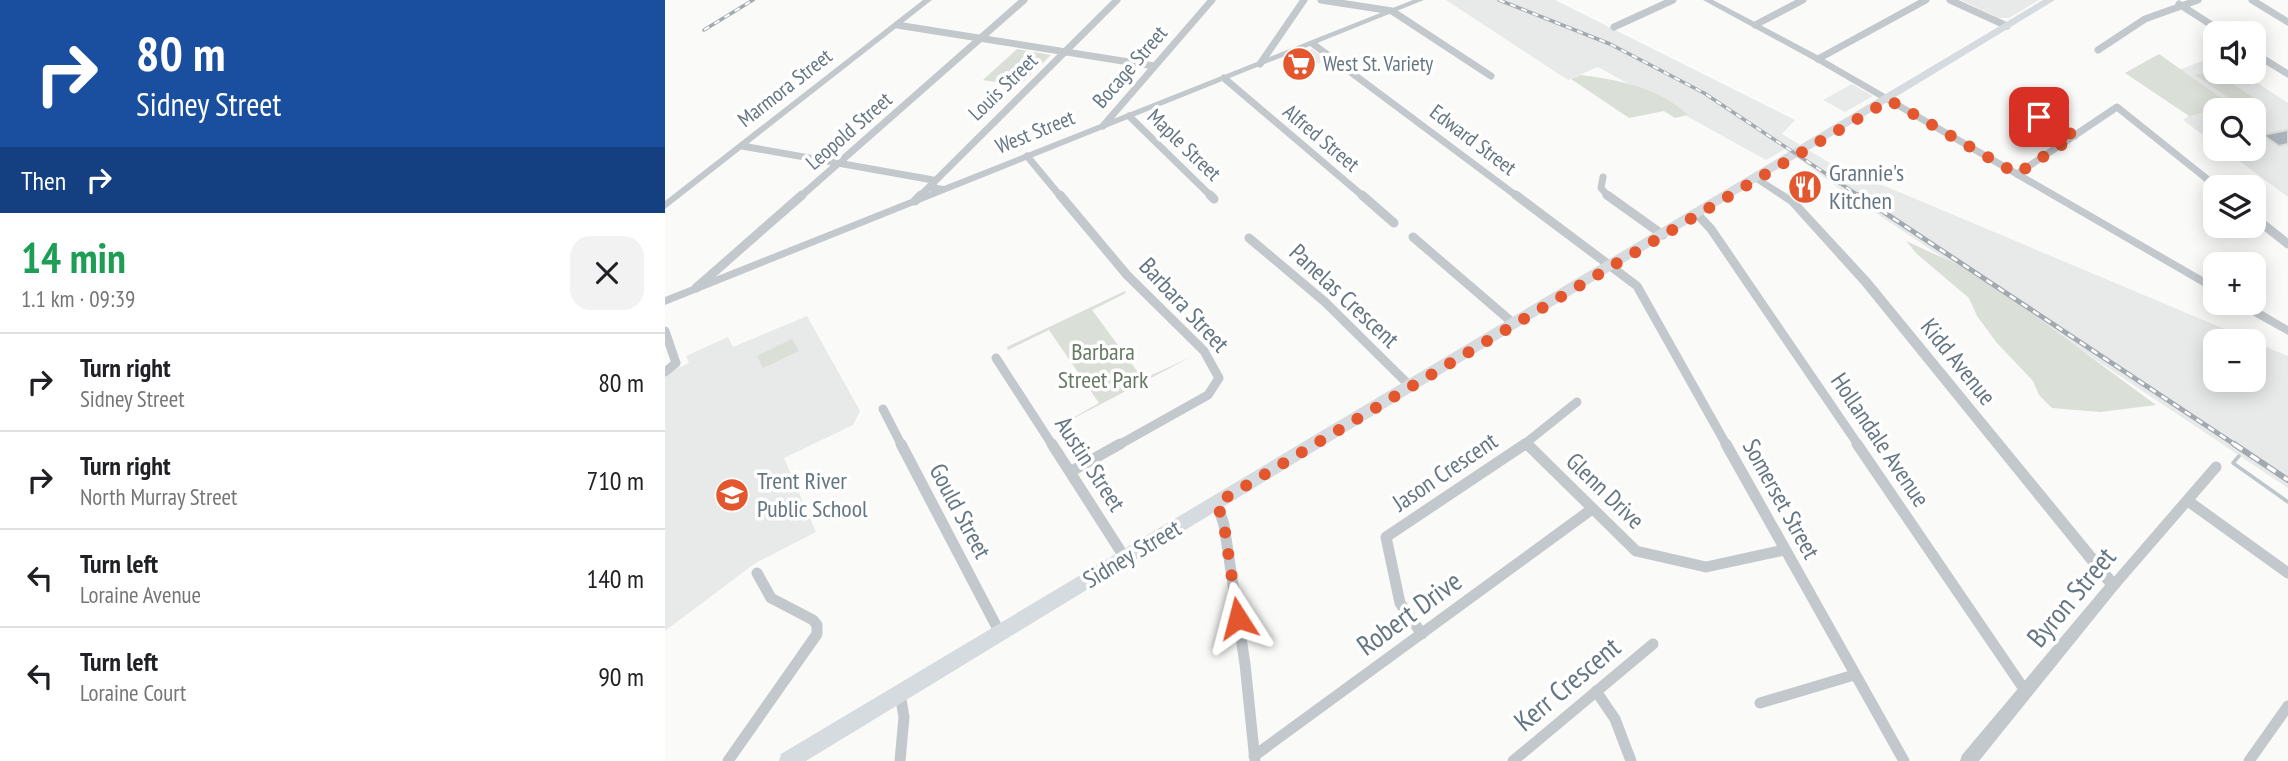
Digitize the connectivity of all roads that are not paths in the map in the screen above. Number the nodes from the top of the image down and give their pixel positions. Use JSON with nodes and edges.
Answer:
{"nodes":[{"id":1,"x":928,"y":0,"type":"edge"},
{"id":2,"x":1024,"y":0,"type":"edge"},
{"id":3,"x":1117,"y":0,"type":"edge"},
{"id":4,"x":1212,"y":0,"type":"edge"},
{"id":5,"x":1304,"y":0,"type":"edge"},
{"id":6,"x":1321,"y":0,"type":"edge"},
{"id":7,"x":1420,"y":0,"type":"edge"},
{"id":8,"x":1673,"y":0,"type":"edge"},
{"id":9,"x":1707,"y":0,"type":"edge"},
{"id":10,"x":1803,"y":0,"type":"edge"},
{"id":11,"x":1926,"y":0,"type":"edge"},
{"id":12,"x":1950,"y":0,"type":"edge"},
{"id":13,"x":2050,"y":0,"type":"edge"},
{"id":14,"x":2198,"y":0,"type":"edge"},
{"id":15,"x":2252,"y":0,"type":"edge"},
{"id":16,"x":2179,"y":4,"type":"junction"},
{"id":17,"x":1392,"y":11,"type":"junction"},
{"id":18,"x":2205,"y":21,"type":"edge"},
{"id":19,"x":2288,"y":22,"type":"edge"},
{"id":20,"x":897,"y":25,"type":"junction"},
{"id":21,"x":1755,"y":25,"type":"junction"},
{"id":22,"x":2007,"y":26,"type":"junction"},
{"id":23,"x":1613,"y":27,"type":"dead end"},
{"id":24,"x":980,"y":38,"type":"junction"},
{"id":25,"x":1313,"y":44,"type":"junction"},
{"id":26,"x":2098,"y":50,"type":"dead end"},
{"id":27,"x":1065,"y":52,"type":"junction"},
{"id":28,"x":1818,"y":59,"type":"junction"},
{"id":29,"x":2266,"y":60,"type":"edge"},
{"id":30,"x":1261,"y":64,"type":"junction"},
{"id":31,"x":1154,"y":66,"type":"junction"},
{"id":32,"x":2288,"y":74,"type":"edge"},
{"id":33,"x":1491,"y":76,"type":"dead end"},
{"id":34,"x":1224,"y":78,"type":"junction"},
{"id":35,"x":1889,"y":100,"type":"junction"},
{"id":36,"x":1129,"y":116,"type":"junction"},
{"id":37,"x":2039,"y":117,"type":"dead end"},
{"id":38,"x":1103,"y":126,"type":"junction"},
{"id":39,"x":2075,"y":136,"type":"junction"},
{"id":40,"x":742,"y":146,"type":"junction"},
{"id":41,"x":1027,"y":156,"type":"junction"},
{"id":42,"x":838,"y":163,"type":"junction"},
{"id":43,"x":2017,"y":174,"type":"junction"},
{"id":44,"x":2203,"y":176,"type":"edge"},
{"id":45,"x":1603,"y":177,"type":"dead end"},
{"id":46,"x":1757,"y":178,"type":"junction"},
{"id":47,"x":933,"y":180,"type":"junction"},
{"id":48,"x":946,"y":189,"type":"junction"},
{"id":49,"x":1214,"y":199,"type":"dead end"},
{"id":50,"x":915,"y":201,"type":"junction"},
{"id":51,"x":665,"y":206,"type":"edge"},
{"id":52,"x":1697,"y":214,"type":"junction"},
{"id":53,"x":1394,"y":223,"type":"dead end"},
{"id":54,"x":2266,"y":227,"type":"edge"},
{"id":55,"x":1663,"y":235,"type":"junction"},
{"id":56,"x":1412,"y":237,"type":"dead end"},
{"id":57,"x":1249,"y":238,"type":"dead end"},
{"id":58,"x":2288,"y":244,"type":"edge"},
{"id":59,"x":1612,"y":265,"type":"junction"},
{"id":60,"x":2203,"y":282,"type":"edge"},
{"id":61,"x":696,"y":288,"type":"junction"},
{"id":62,"x":665,"y":301,"type":"edge"},
{"id":63,"x":2261,"y":315,"type":"edge"},
{"id":64,"x":1513,"y":323,"type":"junction"},
{"id":65,"x":665,"y":331,"type":"edge"},
{"id":66,"x":2288,"y":331,"type":"edge"},
{"id":67,"x":996,"y":358,"type":"dead end"},
{"id":68,"x":665,"y":372,"type":"edge"},
{"id":69,"x":1410,"y":386,"type":"junction"},
{"id":70,"x":1577,"y":402,"type":"dead end"},
{"id":71,"x":883,"y":409,"type":"dead end"},
{"id":72,"x":1526,"y":443,"type":"junction"},
{"id":73,"x":2216,"y":467,"type":"dead end"},
{"id":74,"x":1070,"y":472,"type":"junction"},
{"id":75,"x":2188,"y":501,"type":"junction"},
{"id":76,"x":1217,"y":503,"type":"junction"},
{"id":77,"x":1592,"y":509,"type":"junction"},
{"id":78,"x":1784,"y":550,"type":"junction"},
{"id":79,"x":1125,"y":558,"type":"junction"},
{"id":80,"x":757,"y":573,"type":"dead end"},
{"id":81,"x":2288,"y":573,"type":"edge"},
{"id":82,"x":2115,"y":585,"type":"junction"},
{"id":83,"x":1000,"y":633,"type":"junction"},
{"id":84,"x":1422,"y":634,"type":"junction"},
{"id":85,"x":1653,"y":644,"type":"dead end"},
{"id":86,"x":1854,"y":675,"type":"junction"},
{"id":87,"x":1596,"y":691,"type":"junction"},
{"id":88,"x":2026,"y":692,"type":"junction"},
{"id":89,"x":900,"y":694,"type":"junction"},
{"id":90,"x":1760,"y":703,"type":"dead end"},
{"id":91,"x":2288,"y":706,"type":"edge"},
{"id":92,"x":1255,"y":759,"type":"edge"},
{"id":93,"x":728,"y":761,"type":"edge"},
{"id":94,"x":788,"y":761,"type":"edge"},
{"id":95,"x":900,"y":761,"type":"edge"},
{"id":96,"x":1513,"y":761,"type":"edge"},
{"id":97,"x":1631,"y":761,"type":"edge"},
{"id":98,"x":1904,"y":761,"type":"edge"},
{"id":99,"x":1968,"y":761,"type":"edge"},
{"id":100,"x":2249,"y":761,"type":"edge"}],
"edges":[{"from":1,"to":20,"type":"street","name":"Marmora Street"},
{"from":2,"to":24,"type":"street","name":"Leopold Street"},
{"from":3,"to":27,"type":"street","name":"Louis Street"},
{"from":4,"to":31,"type":"street","name":"Bocage Street"},
{"from":5,"to":30,"type":"street"},
{"from":6,"to":17,"type":"street"},
{"from":7,"to":17,"type":"street","name":"West Street"},
{"from":8,"to":23,"type":"street"},
{"from":9,"to":21,"type":"street"},
{"from":10,"to":21,"type":"street"},
{"from":11,"to":28,"type":"street"},
{"from":12,"to":22,"type":"street"},
{"from":13,"to":22,"type":"main road","name":"Sidney Street"},
{"from":14,"to":16,"type":"street"},
{"from":15,"to":19,"type":"street"},
{"from":16,"to":18,"type":"street"},
{"from":16,"to":26,"type":"street"},
{"from":17,"to":25,"type":"street","name":"West Street"},
{"from":17,"to":33,"type":"street"},
{"from":20,"to":24,"type":"street"},
{"from":20,"to":40,"type":"street","name":"Marmora Street"},
{"from":21,"to":28,"type":"street"},
{"from":22,"to":35,"type":"main road","name":"Sidney Street"},
{"from":24,"to":27,"type":"street"},
{"from":24,"to":42,"type":"street","name":"Leopold Street"},
{"from":25,"to":30,"type":"street","name":"West Street"},
{"from":25,"to":59,"type":"street","name":"Edward Street"},
{"from":27,"to":31,"type":"street"},
{"from":27,"to":47,"type":"street","name":"Louis Street"},
{"from":28,"to":35,"type":"street"},
{"from":29,"to":32,"type":"street"},
{"from":30,"to":34,"type":"street","name":"West Street"},
{"from":31,"to":38,"type":"street","name":"Bocage Street"},
{"from":34,"to":36,"type":"street","name":"West Street"},
{"from":34,"to":53,"type":"street","name":"Alfred Street"},
{"from":35,"to":43,"type":"street"},
{"from":35,"to":46,"type":"main road","name":"Sidney Street"},
{"from":36,"to":38,"type":"street","name":"West Street"},
{"from":36,"to":49,"type":"street","name":"Maple Street"},
{"from":37,"to":39,"type":"street"},
{"from":38,"to":41,"type":"street","name":"West Street"},
{"from":39,"to":43,"type":"street"},
{"from":39,"to":44,"type":"street"},
{"from":40,"to":42,"type":"street"},
{"from":40,"to":51,"type":"street","name":"Marmora Street"},
{"from":41,"to":48,"type":"street","name":"West Street"},
{"from":41,"to":74,"type":"street","name":"Barbara Street"},
{"from":42,"to":47,"type":"street"},
{"from":42,"to":61,"type":"street","name":"Leopold Street"},
{"from":43,"to":60,"type":"street"},
{"from":45,"to":55,"type":"street"},
{"from":46,"to":52,"type":"main road","name":"Sidney Street"},
{"from":46,"to":82,"type":"street","name":"Kidd Avenue"},
{"from":47,"to":48,"type":"street"},
{"from":47,"to":50,"type":"street","name":"Louis Street"},
{"from":48,"to":50,"type":"street","name":"West Street"},
{"from":50,"to":61,"type":"street","name":"West Street"},
{"from":52,"to":55,"type":"main road","name":"Sidney Street"},
{"from":52,"to":88,"type":"street","name":"Hollandale Avenue"},
{"from":54,"to":58,"type":"street"},
{"from":55,"to":59,"type":"main road","name":"Sidney Street"},
{"from":56,"to":64,"type":"street"},
{"from":57,"to":69,"type":"street","name":"Panelas Crescent"},
{"from":59,"to":64,"type":"main road","name":"Sidney Street"},
{"from":59,"to":78,"type":"street","name":"Somerset Street"},
{"from":61,"to":62,"type":"street","name":"West Street"},
{"from":63,"to":66,"type":"street"},
{"from":64,"to":69,"type":"main road","name":"Sidney Street"},
{"from":65,"to":68,"type":"street"},
{"from":67,"to":74,"type":"street","name":"Austin Street"},
{"from":69,"to":76,"type":"main road","name":"Sidney Street"},
{"from":70,"to":72,"type":"street","name":"Jason Crescent"},
{"from":71,"to":83,"type":"street","name":"Gould Street"},
{"from":72,"to":77,"type":"street","name":"Glenn Drive"},
{"from":72,"to":84,"type":"street","name":"Jason Crescent"},
{"from":73,"to":75,"type":"street","name":"Byron Street"},
{"from":74,"to":79,"type":"street","name":"Austin Street"},
{"from":75,"to":81,"type":"street"},
{"from":75,"to":82,"type":"street","name":"Byron Street"},
{"from":76,"to":79,"type":"main road","name":"Sidney Street"},
{"from":76,"to":92,"type":"street"},
{"from":77,"to":78,"type":"street","name":"Glenn Drive"},
{"from":77,"to":84,"type":"street","name":"Robert Drive"},
{"from":78,"to":86,"type":"street","name":"Somerset Street"},
{"from":79,"to":83,"type":"main road","name":"Sidney Street"},
{"from":80,"to":93,"type":"street"},
{"from":82,"to":88,"type":"street","name":"Byron Street"},
{"from":83,"to":89,"type":"main road","name":"Sidney Street"},
{"from":84,"to":92,"type":"street","name":"Robert Drive"},
{"from":85,"to":87,"type":"street","name":"Kerr Crescent"},
{"from":86,"to":90,"type":"street"},
{"from":86,"to":98,"type":"street","name":"Somerset Street"},
{"from":87,"to":96,"type":"street","name":"Kerr Crescent"},
{"from":87,"to":97,"type":"street"},
{"from":88,"to":99,"type":"street","name":"Byron Street"},
{"from":89,"to":94,"type":"main road","name":"Sidney Street"},
{"from":89,"to":95,"type":"street"},
{"from":91,"to":100,"type":"street"}]}
